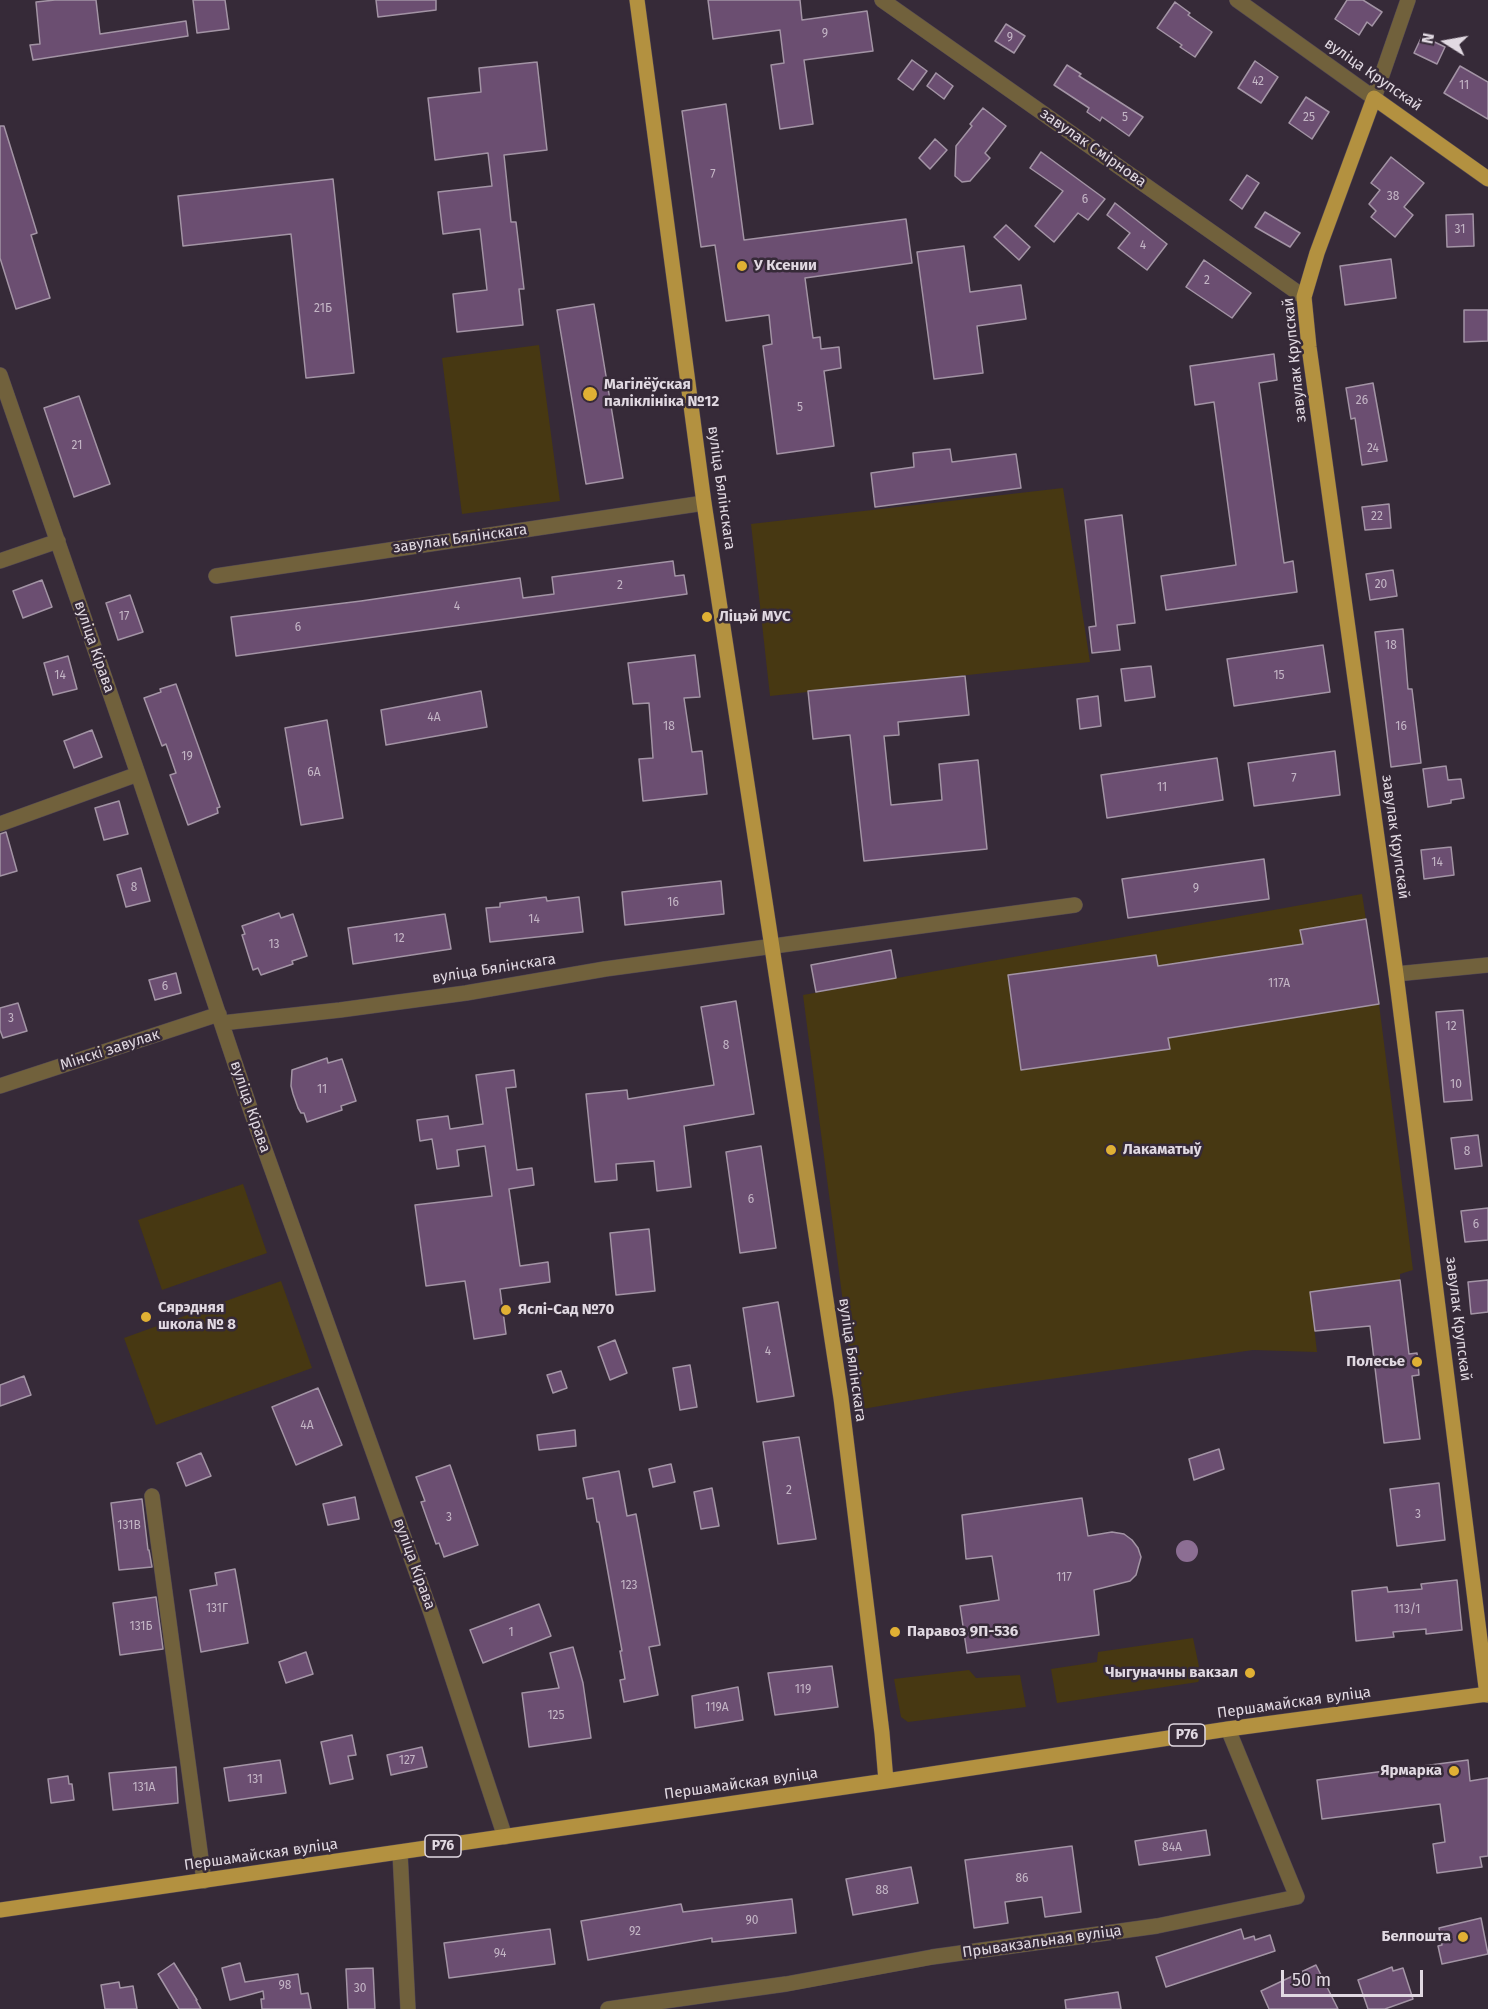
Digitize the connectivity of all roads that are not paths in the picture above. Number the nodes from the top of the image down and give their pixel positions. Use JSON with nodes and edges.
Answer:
{"nodes":[{"id":1,"x":637,"y":0,"type":"edge"},
{"id":2,"x":882,"y":0,"type":"edge"},
{"id":3,"x":1237,"y":0,"type":"edge"},
{"id":4,"x":1408,"y":0,"type":"edge"},
{"id":5,"x":1374,"y":98,"type":"junction"},
{"id":6,"x":1488,"y":179,"type":"edge"},
{"id":7,"x":1304,"y":297,"type":"junction"},
{"id":8,"x":0,"y":375,"type":"edge"},
{"id":9,"x":704,"y":503,"type":"junction"},
{"id":10,"x":58,"y":542,"type":"junction"},
{"id":11,"x":0,"y":561,"type":"edge"},
{"id":12,"x":216,"y":576,"type":"dead end"},
{"id":13,"x":138,"y":774,"type":"junction"},
{"id":14,"x":0,"y":824,"type":"edge"},
{"id":15,"x":1075,"y":905,"type":"dead end"},
{"id":16,"x":771,"y":946,"type":"junction"},
{"id":17,"x":1488,"y":965,"type":"edge"},
{"id":18,"x":1396,"y":974,"type":"junction"},
{"id":19,"x":221,"y":1018,"type":"junction"},
{"id":20,"x":0,"y":1086,"type":"edge"},
{"id":21,"x":152,"y":1496,"type":"dead end"},
{"id":22,"x":1487,"y":1695,"type":"edge"},
{"id":23,"x":1228,"y":1729,"type":"junction"},
{"id":24,"x":886,"y":1781,"type":"junction"},
{"id":25,"x":505,"y":1837,"type":"junction"},
{"id":26,"x":400,"y":1853,"type":"junction"},
{"id":27,"x":204,"y":1881,"type":"junction"},
{"id":28,"x":0,"y":1910,"type":"edge"},
{"id":29,"x":408,"y":2009,"type":"edge"},
{"id":30,"x":608,"y":2009,"type":"edge"}],
"edges":[{"from":1,"to":9,"type":"main road","name":"вуліца Бялінскага"},
{"from":2,"to":7,"type":"street","name":"завулак Смірнова"},
{"from":3,"to":5,"type":"street","name":"вуліца Крупскай"},
{"from":4,"to":5,"type":"street","name":"завулак Крупскай"},
{"from":5,"to":6,"type":"main road","name":"вуліца Крупскай"},
{"from":5,"to":7,"type":"main road","name":"завулак Крупскай"},
{"from":7,"to":18,"type":"main road","name":"завулак Крупскай"},
{"from":8,"to":10,"type":"street","name":"вуліца Кірава"},
{"from":9,"to":12,"type":"street","name":"завулак Бялінскага"},
{"from":9,"to":16,"type":"main road","name":"вуліца Бялінскага"},
{"from":10,"to":11,"type":"street"},
{"from":10,"to":13,"type":"street","name":"вуліца Кірава"},
{"from":13,"to":14,"type":"street"},
{"from":13,"to":19,"type":"street","name":"вуліца Кірава"},
{"from":15,"to":16,"type":"street","name":"вуліца Бялінскага"},
{"from":16,"to":19,"type":"street","name":"вуліца Бялінскага"},
{"from":16,"to":24,"type":"main road","name":"вуліца Бялінскага"},
{"from":17,"to":18,"type":"street"},
{"from":18,"to":22,"type":"main road","name":"завулак Крупскай"},
{"from":19,"to":20,"type":"street","name":"Мінскі завулак"},
{"from":19,"to":25,"type":"street","name":"вуліца Кірава"},
{"from":21,"to":27,"type":"street"},
{"from":22,"to":23,"type":"main road","name":"Першамайская вуліца","number":"Р76"},
{"from":23,"to":24,"type":"main road","name":"Першамайская вуліца","number":"Р76"},
{"from":23,"to":30,"type":"street","name":"Прывакзальная вуліца"},
{"from":24,"to":25,"type":"main road","name":"Першамайская вуліца","number":"Р76"},
{"from":25,"to":26,"type":"main road","name":"Першамайская вуліца","number":"Р76"},
{"from":26,"to":27,"type":"main road","name":"Першамайская вуліца","number":"Р76"},
{"from":26,"to":29,"type":"street"},
{"from":27,"to":28,"type":"main road","name":"Першамайская вуліца","number":"Р76"}]}
